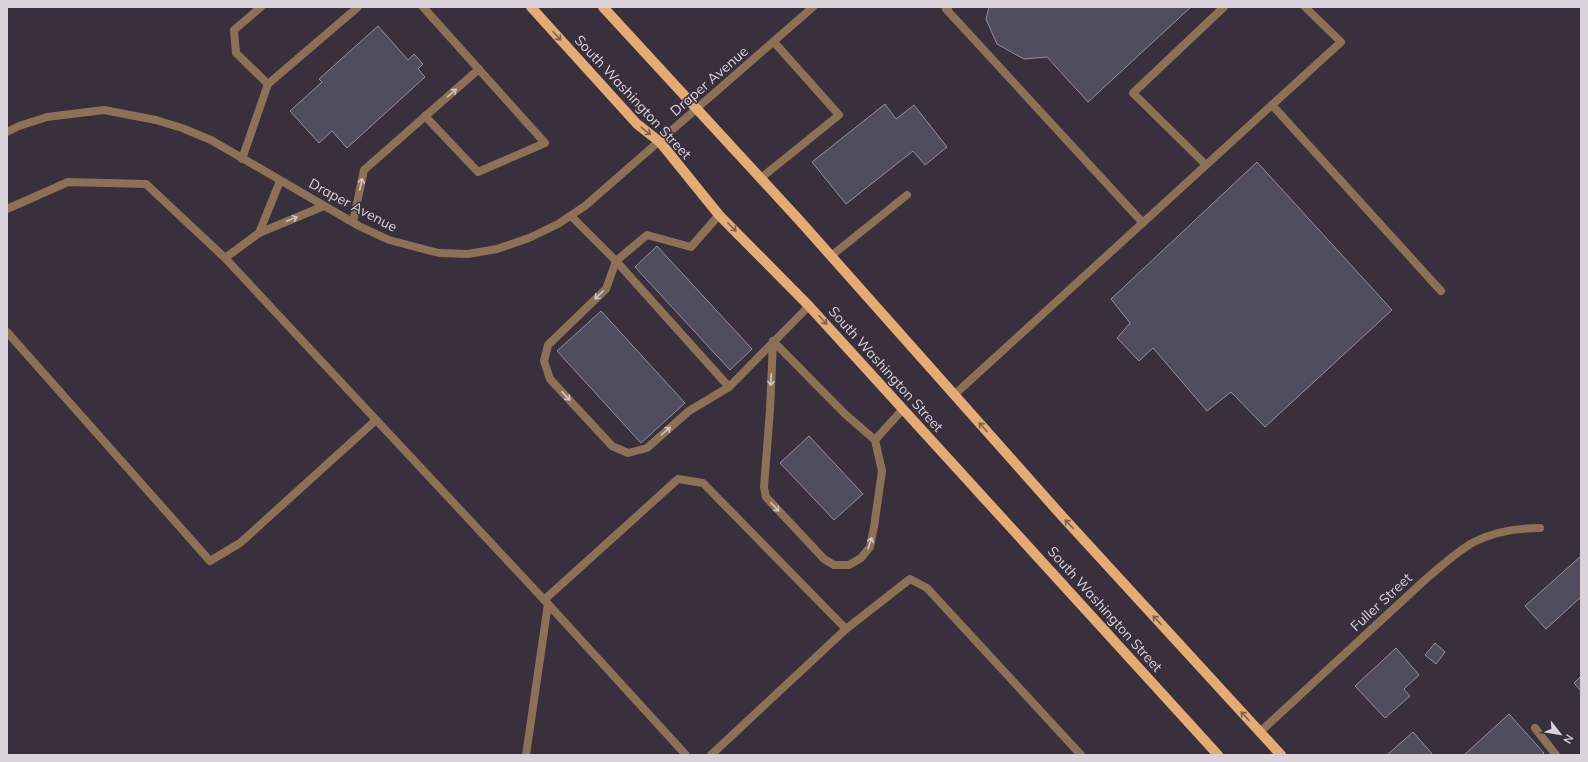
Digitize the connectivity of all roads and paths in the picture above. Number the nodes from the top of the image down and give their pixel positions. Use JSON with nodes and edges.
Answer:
{"nodes":[{"id":1,"x":261,"y":7,"type":"edge"},
{"id":2,"x":358,"y":7,"type":"edge"},
{"id":3,"x":423,"y":7,"type":"edge"},
{"id":4,"x":531,"y":7,"type":"edge"},
{"id":5,"x":603,"y":7,"type":"edge"},
{"id":6,"x":813,"y":7,"type":"edge"},
{"id":7,"x":1224,"y":7,"type":"edge"},
{"id":8,"x":1305,"y":7,"type":"edge"},
{"id":9,"x":945,"y":8,"type":"edge"},
{"id":10,"x":774,"y":42,"type":"junction"},
{"id":11,"x":479,"y":69,"type":"junction"},
{"id":12,"x":268,"y":84,"type":"junction"},
{"id":13,"x":1272,"y":105,"type":"junction"},
{"id":14,"x":697,"y":109,"type":"junction"},
{"id":15,"x":425,"y":116,"type":"junction"},
{"id":16,"x":7,"y":132,"type":"edge"},
{"id":17,"x":660,"y":142,"type":"junction"},
{"id":18,"x":242,"y":159,"type":"junction"},
{"id":19,"x":1206,"y":165,"type":"junction"},
{"id":20,"x":761,"y":178,"type":"junction"},
{"id":21,"x":280,"y":181,"type":"junction"},
{"id":22,"x":907,"y":195,"type":"dead end"},
{"id":23,"x":324,"y":206,"type":"junction"},
{"id":24,"x":7,"y":209,"type":"edge"},
{"id":25,"x":719,"y":215,"type":"junction"},
{"id":26,"x":571,"y":216,"type":"junction"},
{"id":27,"x":353,"y":222,"type":"junction"},
{"id":28,"x":1143,"y":223,"type":"junction"},
{"id":29,"x":259,"y":233,"type":"junction"},
{"id":30,"x":831,"y":256,"type":"junction"},
{"id":31,"x":225,"y":258,"type":"junction"},
{"id":32,"x":616,"y":261,"type":"junction"},
{"id":33,"x":1441,"y":292,"type":"dead end"},
{"id":34,"x":810,"y":306,"type":"junction"},
{"id":35,"x":7,"y":332,"type":"edge"},
{"id":36,"x":773,"y":342,"type":"junction"},
{"id":37,"x":729,"y":387,"type":"junction"},
{"id":38,"x":954,"y":395,"type":"junction"},
{"id":39,"x":903,"y":409,"type":"junction"},
{"id":40,"x":376,"y":420,"type":"junction"},
{"id":41,"x":875,"y":440,"type":"junction"},
{"id":42,"x":1540,"y":528,"type":"dead end"},
{"id":43,"x":546,"y":602,"type":"junction"},
{"id":44,"x":846,"y":629,"type":"junction"},
{"id":45,"x":1535,"y":728,"type":"dead end"},
{"id":46,"x":1260,"y":732,"type":"junction"},
{"id":47,"x":526,"y":755,"type":"edge"},
{"id":48,"x":686,"y":755,"type":"edge"},
{"id":49,"x":711,"y":755,"type":"edge"},
{"id":50,"x":1081,"y":755,"type":"edge"},
{"id":51,"x":1218,"y":755,"type":"edge"},
{"id":52,"x":1281,"y":755,"type":"edge"},
{"id":53,"x":1556,"y":755,"type":"edge"}],
"edges":[{"from":1,"to":12,"type":"street"},
{"from":2,"to":12,"type":"street"},
{"from":3,"to":11,"type":"street"},
{"from":4,"to":17,"type":"main road","name":"South Washington Street","one_way":true},
{"from":5,"to":14,"type":"main road"},
{"from":6,"to":10,"type":"street","name":"Draper Avenue"},
{"from":7,"to":19,"type":"street"},
{"from":8,"to":13,"type":"street"},
{"from":9,"to":28,"type":"street"},
{"from":10,"to":14,"type":"street","name":"Draper Avenue"},
{"from":10,"to":20,"type":"street"},
{"from":15,"to":11,"type":"street","one_way":true},
{"from":11,"to":15,"type":"street"},
{"from":12,"to":18,"type":"street"},
{"from":13,"to":19,"type":"street"},
{"from":13,"to":33,"type":"street"},
{"from":14,"to":17,"type":"street","name":"Draper Avenue"},
{"from":14,"to":20,"type":"main road"},
{"from":27,"to":15,"type":"street","one_way":true},
{"from":16,"to":18,"type":"street","name":"Draper Avenue"},
{"from":17,"to":25,"type":"main road","name":"South Washington Street"},
{"from":17,"to":26,"type":"street","name":"Draper Avenue"},
{"from":18,"to":21,"type":"street","name":"Draper Avenue"},
{"from":19,"to":28,"type":"street"},
{"from":20,"to":30,"type":"main road"},
{"from":21,"to":23,"type":"street","name":"Draper Avenue"},
{"from":21,"to":29,"type":"street"},
{"from":22,"to":30,"type":"street"},
{"from":23,"to":27,"type":"street","name":"Draper Avenue"},
{"from":29,"to":23,"type":"street","one_way":true},
{"from":24,"to":31,"type":"street"},
{"from":25,"to":32,"type":"street"},
{"from":25,"to":34,"type":"main road","name":"South Washington Street","one_way":true},
{"from":26,"to":27,"type":"street","name":"Draper Avenue"},
{"from":26,"to":32,"type":"street"},
{"from":28,"to":38,"type":"street"},
{"from":29,"to":31,"type":"street"},
{"from":30,"to":38,"type":"main road"},
{"from":31,"to":40,"type":"street"},
{"from":32,"to":37,"type":"street"},
{"from":32,"to":37,"type":"street","one_way":true},
{"from":34,"to":36,"type":"street"},
{"from":34,"to":39,"type":"main road","name":"South Washington Street","one_way":true},
{"from":35,"to":40,"type":"street"},
{"from":36,"to":37,"type":"street"},
{"from":36,"to":41,"type":"street"},
{"from":36,"to":41,"type":"street","one_way":true},
{"from":46,"to":38,"type":"main road","one_way":true},
{"from":39,"to":41,"type":"street"},
{"from":39,"to":51,"type":"main road","name":"South Washington Street"},
{"from":40,"to":43,"type":"street"},
{"from":42,"to":46,"type":"street","name":"Fuller Street"},
{"from":43,"to":44,"type":"street"},
{"from":43,"to":47,"type":"street"},
{"from":43,"to":48,"type":"street"},
{"from":44,"to":49,"type":"street"},
{"from":44,"to":50,"type":"street"},
{"from":45,"to":53,"type":"street"},
{"from":46,"to":52,"type":"main road"}]}
